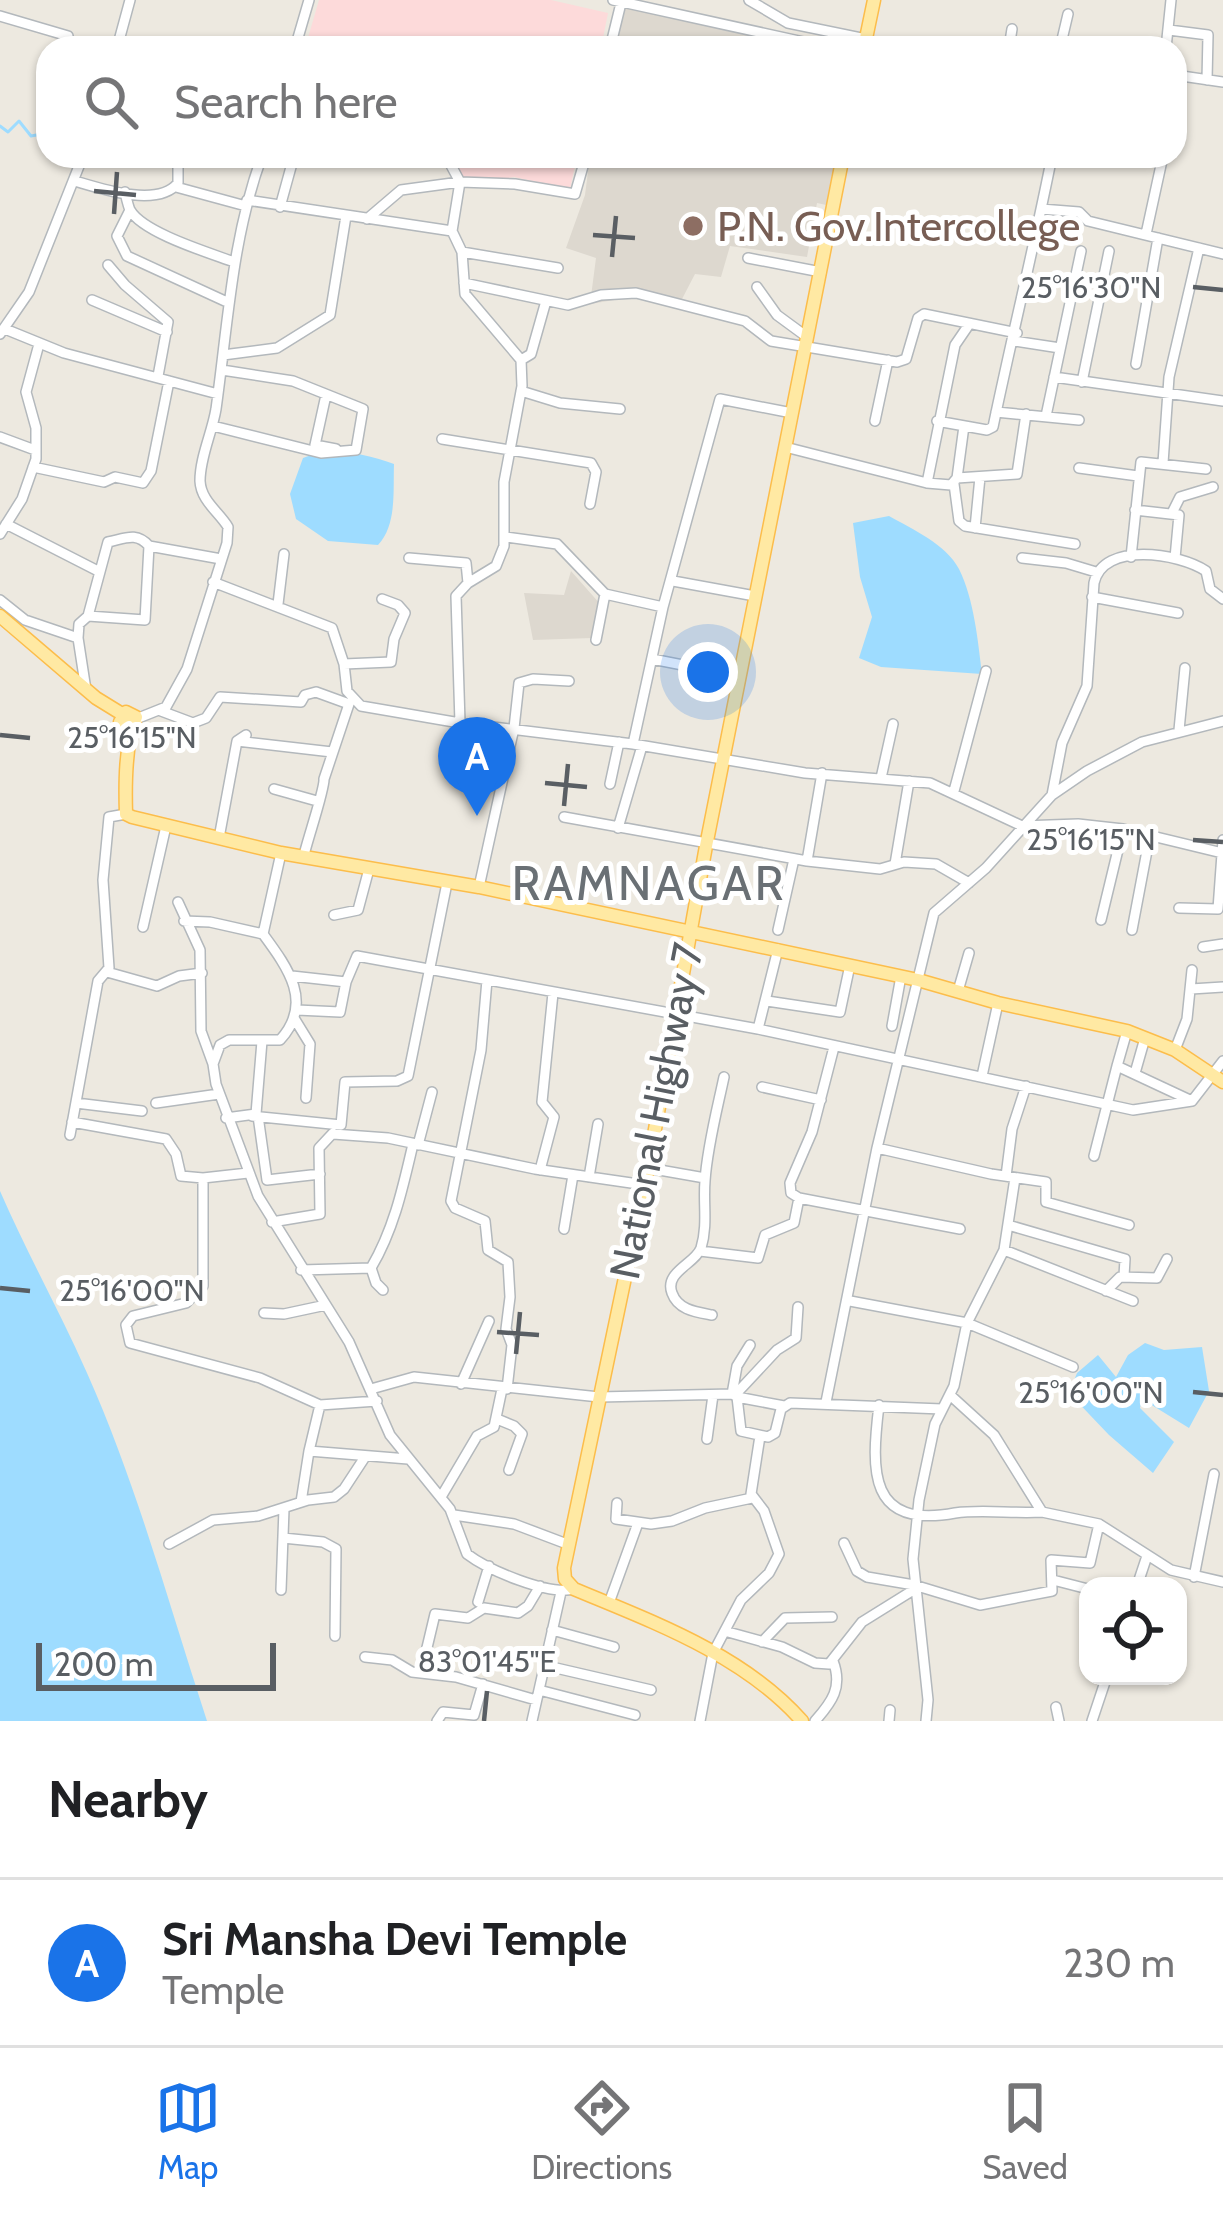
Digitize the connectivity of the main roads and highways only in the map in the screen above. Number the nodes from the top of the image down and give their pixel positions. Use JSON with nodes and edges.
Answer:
{"nodes":[{"id":1,"x":874,"y":0,"type":"edge"},
{"id":2,"x":867,"y":36,"type":"edge"},
{"id":3,"x":841,"y":168,"type":"edge"},
{"id":4,"x":0,"y":616,"type":"edge"},
{"id":5,"x":690,"y":930,"type":"junction"},
{"id":6,"x":1217,"y":1077,"type":"edge"},
{"id":7,"x":802,"y":1721,"type":"edge"}],
"edges":[{"from":1,"to":2,"type":"main road"},
{"from":3,"to":5,"type":"main road","name":"National Highway 7"},
{"from":4,"to":5,"type":"main road"},
{"from":5,"to":6,"type":"main road"},
{"from":5,"to":7,"type":"main road","name":"National Highway 7"}]}
